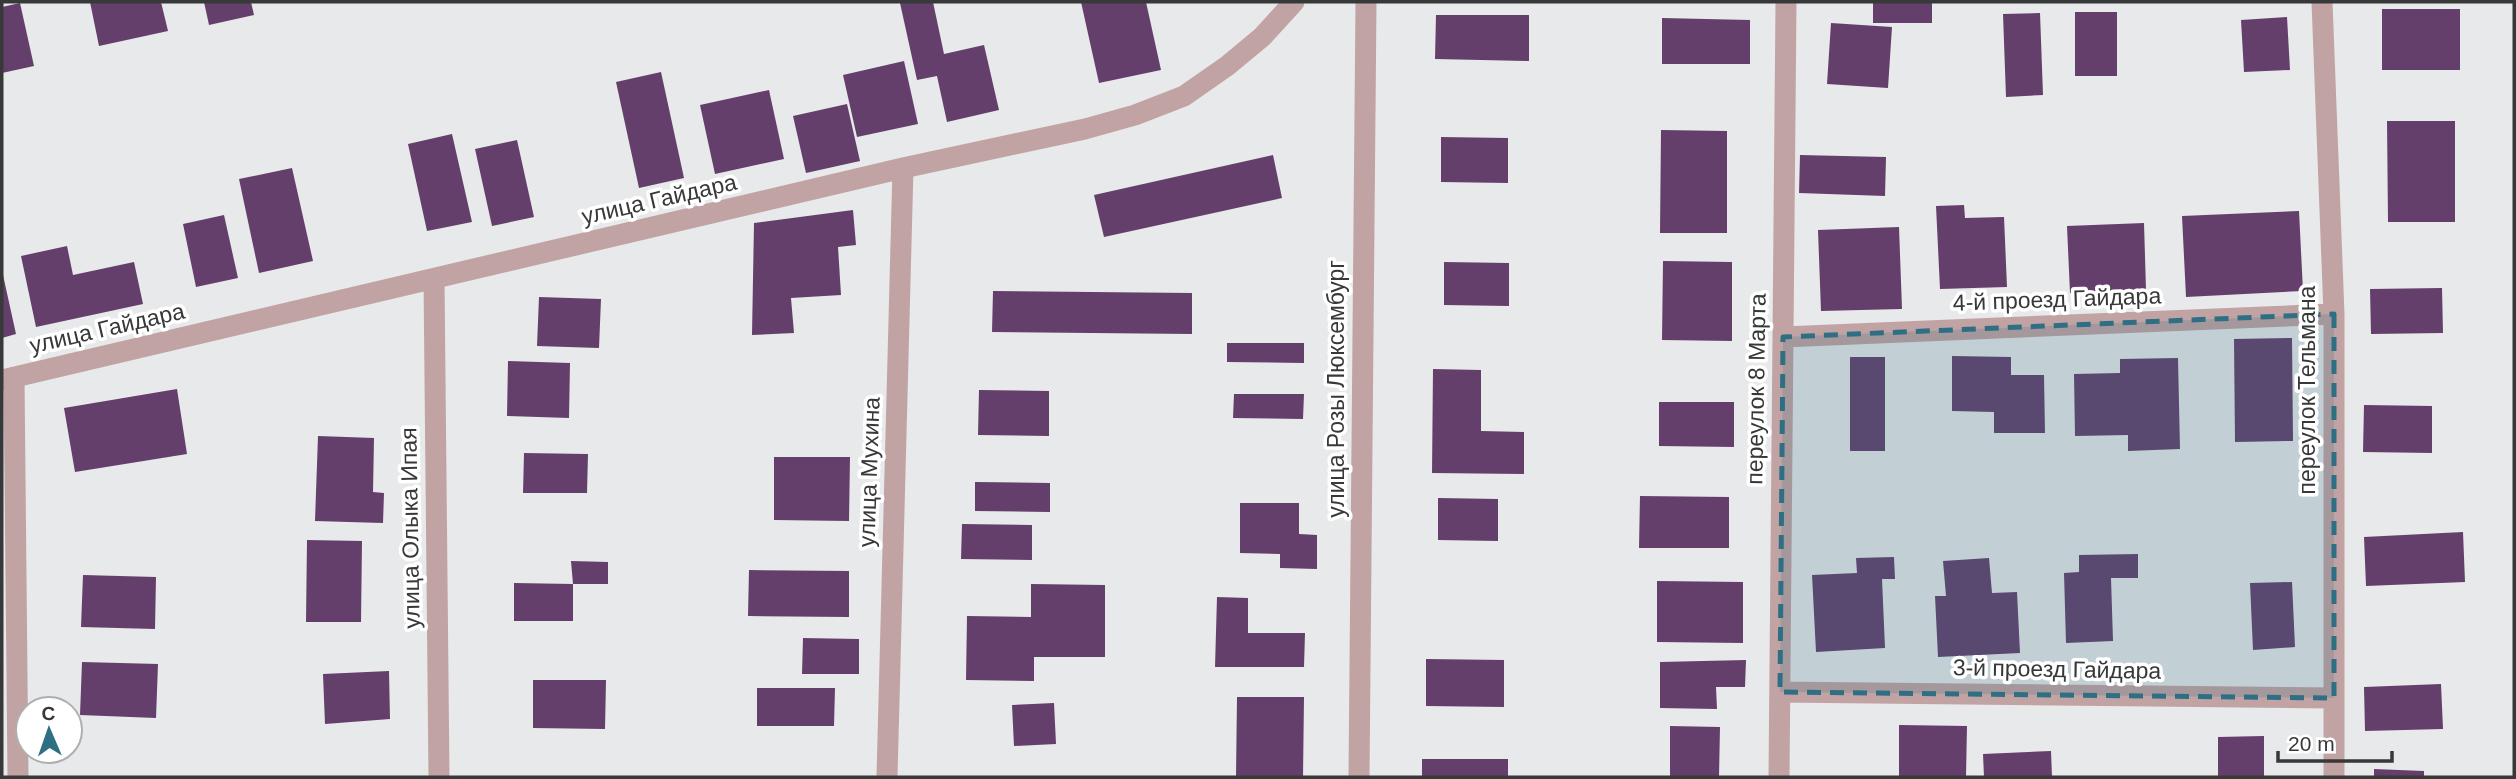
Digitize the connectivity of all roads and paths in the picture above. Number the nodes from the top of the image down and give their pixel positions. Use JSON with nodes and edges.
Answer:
{"nodes":[{"id":1,"x":1294,"y":2,"type":"edge"},
{"id":2,"x":1366,"y":2,"type":"edge"},
{"id":3,"x":1786,"y":2,"type":"edge"},
{"id":4,"x":2322,"y":2,"type":"edge"},
{"id":5,"x":903,"y":167,"type":"junction"},
{"id":6,"x":434,"y":279,"type":"junction"},
{"id":7,"x":2334,"y":314,"type":"junction"},
{"id":8,"x":1783,"y":337,"type":"junction"},
{"id":9,"x":8,"y":379,"type":"edge"},
{"id":10,"x":1780,"y":692,"type":"junction"},
{"id":11,"x":2334,"y":698,"type":"junction"},
{"id":12,"x":18,"y":777,"type":"edge"},
{"id":13,"x":439,"y":777,"type":"edge"},
{"id":14,"x":887,"y":777,"type":"edge"},
{"id":15,"x":1359,"y":777,"type":"edge"},
{"id":16,"x":1779,"y":777,"type":"edge"},
{"id":17,"x":2334,"y":777,"type":"edge"}],
"edges":[{"from":1,"to":5,"type":"street","name":"улица Гайдара"},
{"from":2,"to":15,"type":"street","name":"улица Розы Люксембург"},
{"from":3,"to":8,"type":"street","name":"переулок 8 Марта"},
{"from":4,"to":7,"type":"street","name":"переулок Тельмана"},
{"from":5,"to":6,"type":"street","name":"улица Гайдара"},
{"from":5,"to":14,"type":"street","name":"улица Мухина"},
{"from":6,"to":9,"type":"street","name":"улица Гайдара"},
{"from":6,"to":13,"type":"street","name":"улица Олыка Ипая"},
{"from":7,"to":8,"type":"street","name":"4-й проезд Гайдара"},
{"from":7,"to":11,"type":"street","name":"переулок Тельмана"},
{"from":8,"to":10,"type":"street","name":"переулок 8 Марта"},
{"from":9,"to":12,"type":"street"},
{"from":10,"to":11,"type":"street","name":"3-й проезд Гайдара"},
{"from":10,"to":16,"type":"street","name":"переулок 8 Марта"},
{"from":11,"to":17,"type":"street","name":"переулок Тельмана"}]}
